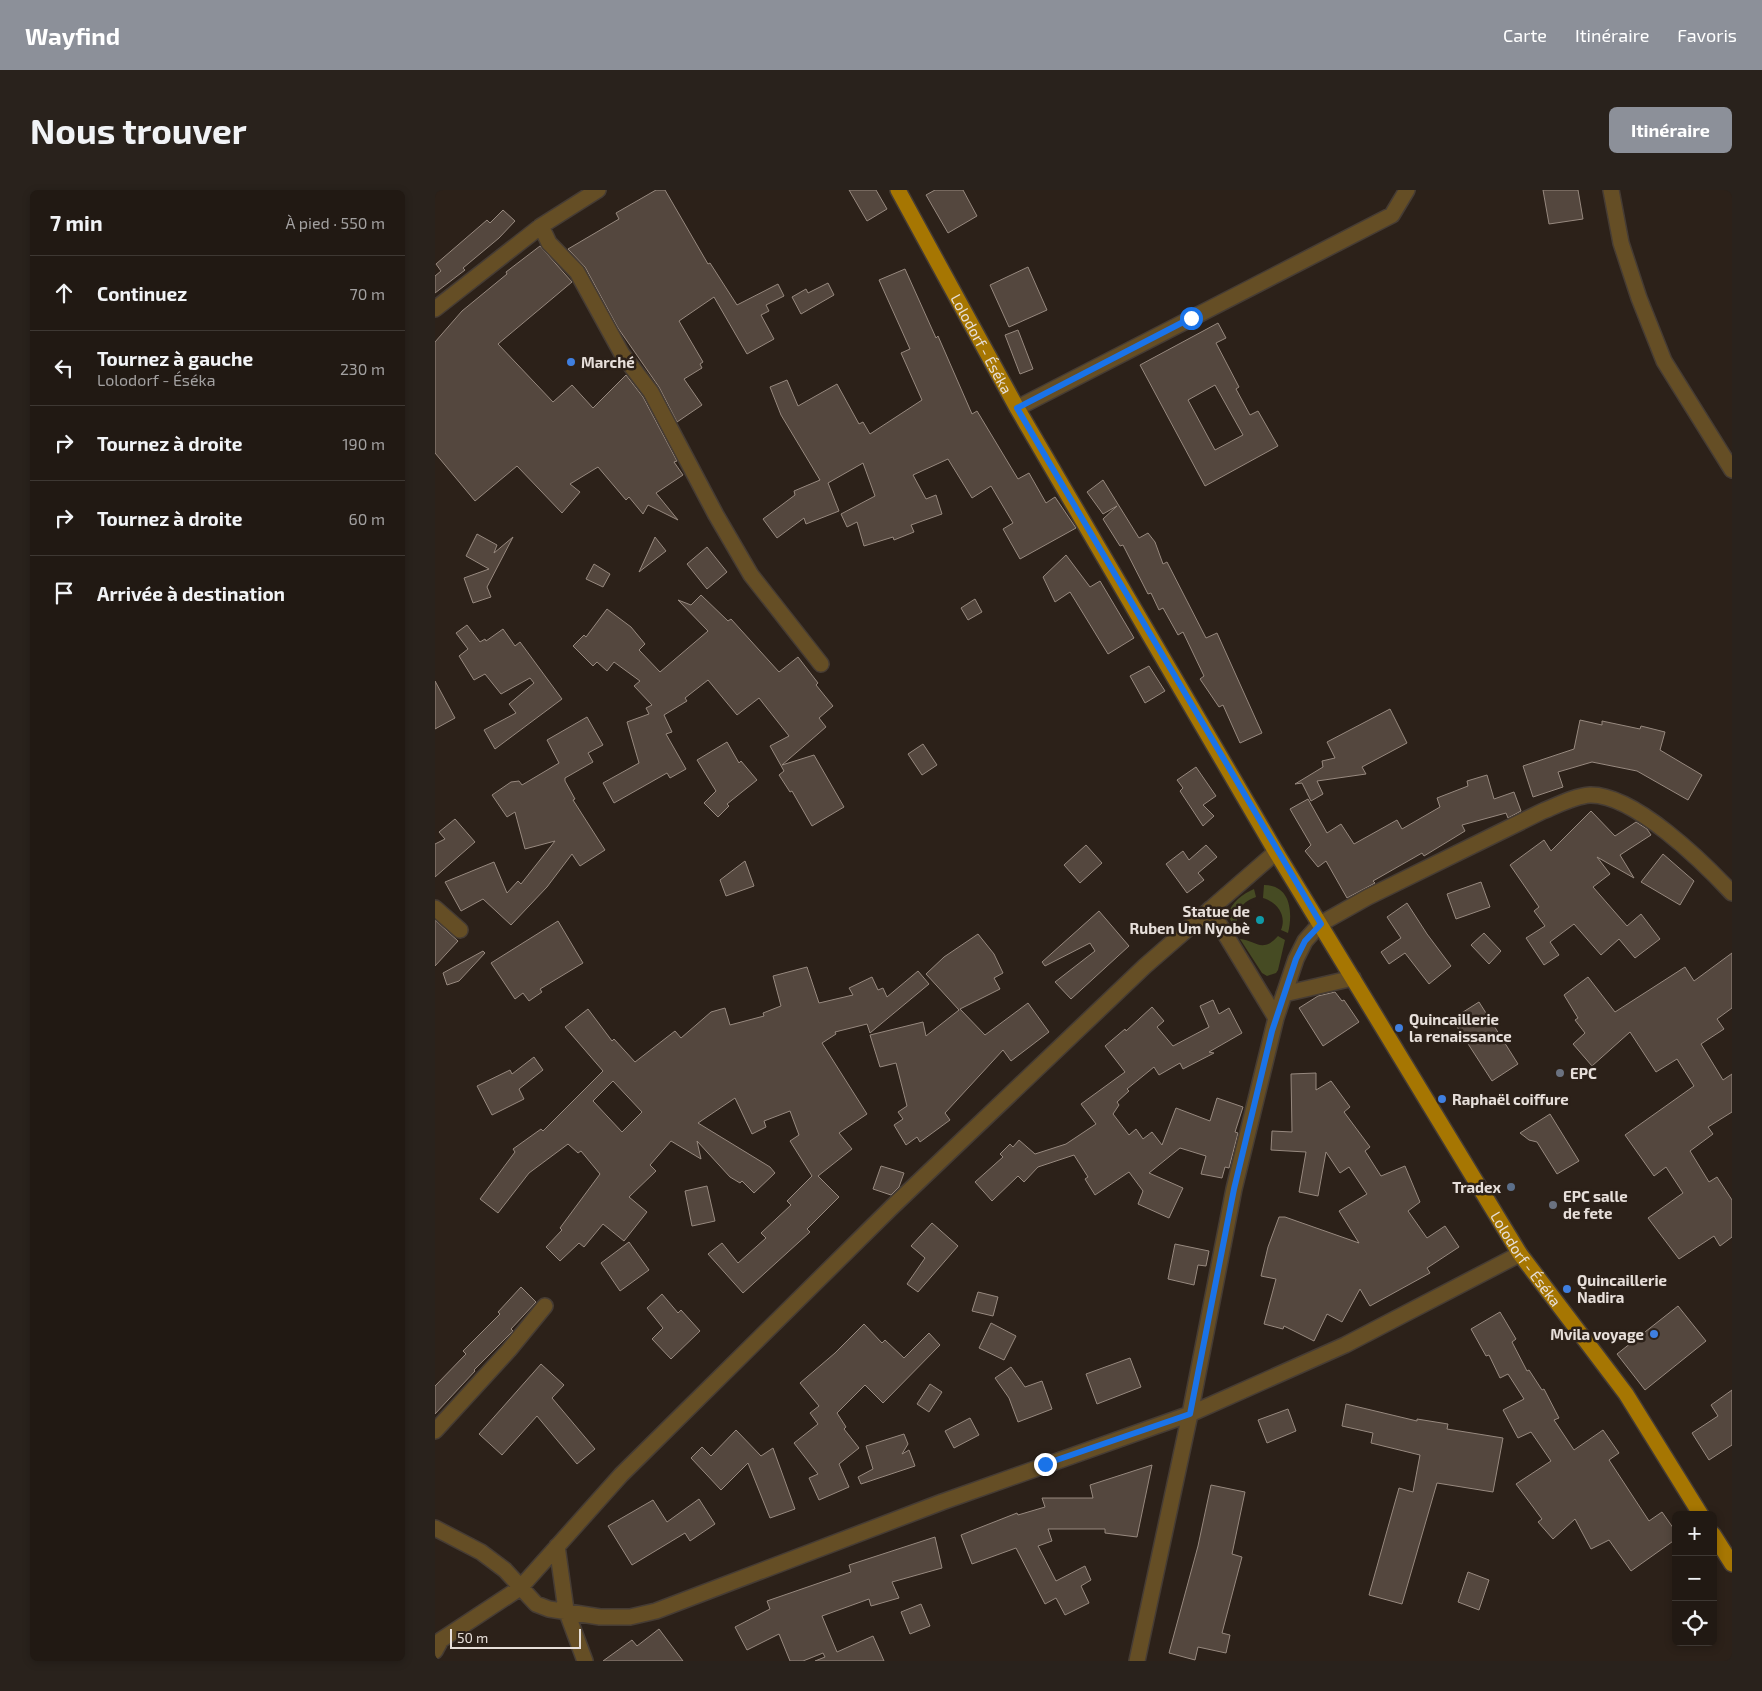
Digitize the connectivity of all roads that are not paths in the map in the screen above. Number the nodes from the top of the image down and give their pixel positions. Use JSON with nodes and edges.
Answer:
{"nodes":[{"id":1,"x":598,"y":190,"type":"edge"},
{"id":2,"x":899,"y":190,"type":"edge"},
{"id":3,"x":1407,"y":190,"type":"edge"},
{"id":4,"x":1611,"y":190,"type":"edge"},
{"id":5,"x":541,"y":226,"type":"junction"},
{"id":6,"x":435,"y":309,"type":"edge"},
{"id":7,"x":1017,"y":408,"type":"junction"},
{"id":8,"x":1732,"y":470,"type":"edge"},
{"id":9,"x":821,"y":664,"type":"dead end"},
{"id":10,"x":1276,"y":852,"type":"junction"},
{"id":11,"x":1732,"y":893,"type":"edge"},
{"id":12,"x":435,"y":908,"type":"edge"},
{"id":13,"x":1210,"y":909,"type":"junction"},
{"id":14,"x":1321,"y":924,"type":"junction"},
{"id":15,"x":461,"y":930,"type":"dead end"},
{"id":16,"x":1353,"y":978,"type":"junction"},
{"id":17,"x":1284,"y":994,"type":"junction"},
{"id":18,"x":1276,"y":1018,"type":"junction"},
{"id":19,"x":1520,"y":1254,"type":"junction"},
{"id":20,"x":545,"y":1306,"type":"dead end"},
{"id":21,"x":1190,"y":1414,"type":"junction"},
{"id":22,"x":435,"y":1430,"type":"edge"},
{"id":23,"x":1699,"y":1511,"type":"edge"},
{"id":24,"x":435,"y":1528,"type":"edge"},
{"id":25,"x":1717,"y":1540,"type":"edge"},
{"id":26,"x":557,"y":1546,"type":"junction"},
{"id":27,"x":1731,"y":1560,"type":"edge"},
{"id":28,"x":520,"y":1588,"type":"junction"},
{"id":29,"x":566,"y":1610,"type":"junction"},
{"id":30,"x":437,"y":1644,"type":"edge"},
{"id":31,"x":585,"y":1661,"type":"edge"},
{"id":32,"x":1137,"y":1661,"type":"edge"}],
"edges":[{"from":1,"to":5,"type":"street"},
{"from":2,"to":7,"type":"main road","name":"Lolodorf - Éséka"},
{"from":3,"to":7,"type":"street"},
{"from":4,"to":8,"type":"street"},
{"from":5,"to":6,"type":"street"},
{"from":5,"to":9,"type":"street"},
{"from":7,"to":10,"type":"main road","name":"Lolodorf - Éséka"},
{"from":10,"to":13,"type":"street"},
{"from":10,"to":14,"type":"main road","name":"Lolodorf - Éséka"},
{"from":11,"to":14,"type":"street"},
{"from":12,"to":15,"type":"street"},
{"from":13,"to":18,"type":"street"},
{"from":13,"to":26,"type":"street"},
{"from":14,"to":16,"type":"main road","name":"Lolodorf - Éséka"},
{"from":14,"to":17,"type":"street"},
{"from":16,"to":17,"type":"street"},
{"from":16,"to":19,"type":"main road","name":"Lolodorf - Éséka"},
{"from":17,"to":18,"type":"street"},
{"from":18,"to":21,"type":"street"},
{"from":19,"to":21,"type":"street"},
{"from":19,"to":23,"type":"main road","name":"Lolodorf - Éséka"},
{"from":20,"to":22,"type":"street"},
{"from":21,"to":29,"type":"street"},
{"from":21,"to":32,"type":"street"},
{"from":24,"to":28,"type":"street"},
{"from":25,"to":27,"type":"main road"},
{"from":26,"to":28,"type":"street"},
{"from":26,"to":29,"type":"street"},
{"from":28,"to":29,"type":"street"},
{"from":28,"to":30,"type":"street"},
{"from":29,"to":31,"type":"street"}]}
